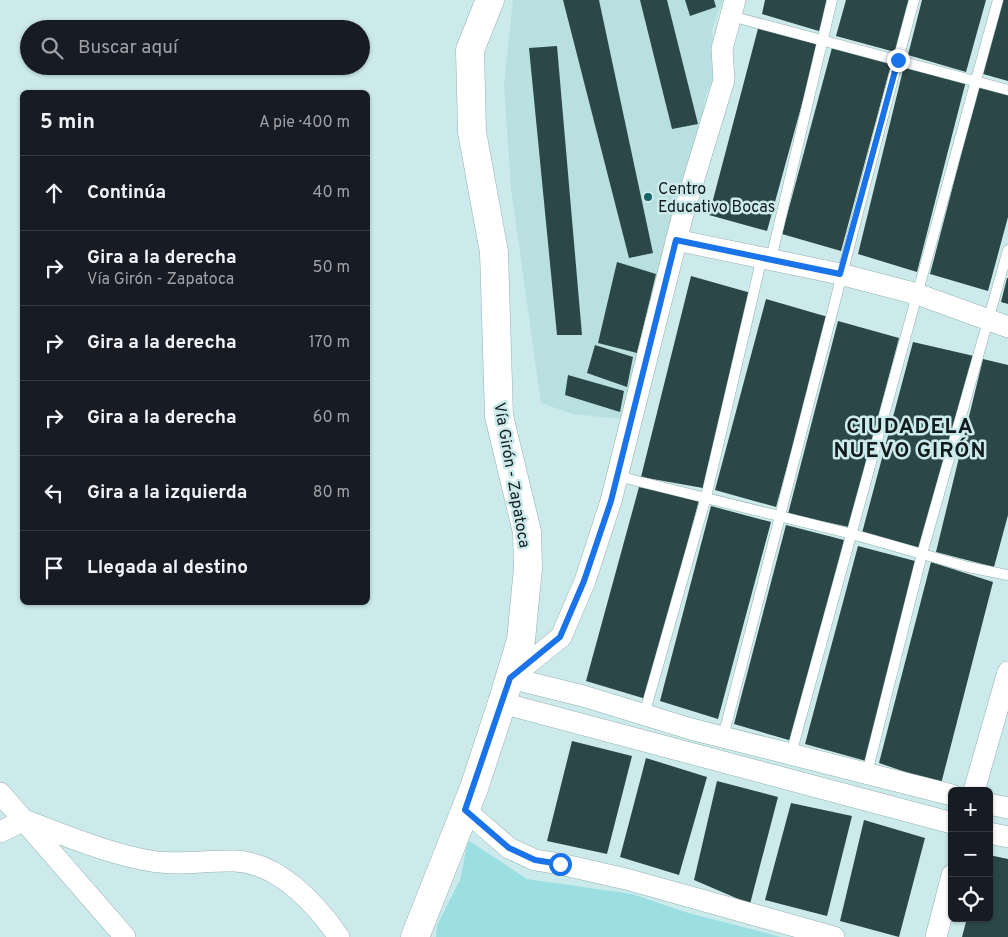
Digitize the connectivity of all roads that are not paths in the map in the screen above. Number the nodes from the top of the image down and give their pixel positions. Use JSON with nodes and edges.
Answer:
{"nodes":[{"id":1,"x":490,"y":0,"type":"edge"},
{"id":2,"x":832,"y":0,"type":"edge"},
{"id":3,"x":914,"y":0,"type":"edge"},
{"id":4,"x":998,"y":0,"type":"edge"},
{"id":5,"x":733,"y":8,"type":"edge"},
{"id":6,"x":822,"y":40,"type":"junction"},
{"id":7,"x":898,"y":60,"type":"junction"},
{"id":8,"x":976,"y":81,"type":"junction"},
{"id":9,"x":1008,"y":90,"type":"edge"},
{"id":10,"x":676,"y":240,"type":"junction"},
{"id":11,"x":1008,"y":250,"type":"edge"},
{"id":12,"x":767,"y":258,"type":"junction"},
{"id":13,"x":840,"y":274,"type":"junction"},
{"id":14,"x":917,"y":294,"type":"junction"},
{"id":15,"x":998,"y":324,"type":"edge"},
{"id":16,"x":617,"y":476,"type":"junction"},
{"id":17,"x":706,"y":497,"type":"junction"},
{"id":18,"x":781,"y":516,"type":"junction"},
{"id":19,"x":852,"y":534,"type":"junction"},
{"id":20,"x":922,"y":554,"type":"junction"},
{"id":21,"x":1008,"y":575,"type":"edge"},
{"id":22,"x":1008,"y":672,"type":"edge"},
{"id":23,"x":506,"y":690,"type":"junction"},
{"id":24,"x":644,"y":715,"type":"junction"},
{"id":25,"x":723,"y":737,"type":"junction"},
{"id":26,"x":791,"y":754,"type":"junction"},
{"id":27,"x":867,"y":773,"type":"junction"},
{"id":28,"x":975,"y":787,"type":"edge"},
{"id":29,"x":0,"y":793,"type":"edge"},
{"id":30,"x":948,"y":794,"type":"edge"},
{"id":31,"x":993,"y":805,"type":"edge"},
{"id":32,"x":1008,"y":808,"type":"edge"},
{"id":33,"x":465,"y":810,"type":"junction"},
{"id":34,"x":24,"y":820,"type":"junction"},
{"id":35,"x":948,"y":822,"type":"edge"},
{"id":36,"x":0,"y":832,"type":"edge"},
{"id":37,"x":993,"y":833,"type":"edge"},
{"id":38,"x":1008,"y":837,"type":"edge"},
{"id":39,"x":951,"y":877,"type":"edge"},
{"id":40,"x":125,"y":937,"type":"edge"},
{"id":41,"x":339,"y":937,"type":"edge"},
{"id":42,"x":415,"y":937,"type":"edge"},
{"id":43,"x":834,"y":937,"type":"edge"},
{"id":44,"x":936,"y":937,"type":"edge"}],
"edges":[{"from":1,"to":23,"type":"main road","name":"Vía Girón - Zapatoca"},
{"from":2,"to":6,"type":"lane"},
{"from":3,"to":7,"type":"lane"},
{"from":4,"to":8,"type":"lane"},
{"from":5,"to":6,"type":"lane"},
{"from":5,"to":10,"type":"street"},
{"from":6,"to":7,"type":"lane"},
{"from":6,"to":12,"type":"lane"},
{"from":7,"to":8,"type":"lane"},
{"from":7,"to":13,"type":"lane"},
{"from":8,"to":9,"type":"lane"},
{"from":8,"to":14,"type":"lane"},
{"from":10,"to":12,"type":"street"},
{"from":10,"to":16,"type":"street"},
{"from":11,"to":15,"type":"lane"},
{"from":12,"to":13,"type":"street"},
{"from":12,"to":17,"type":"lane"},
{"from":13,"to":14,"type":"street"},
{"from":13,"to":18,"type":"lane"},
{"from":14,"to":15,"type":"street"},
{"from":14,"to":19,"type":"lane"},
{"from":15,"to":20,"type":"lane"},
{"from":16,"to":17,"type":"lane"},
{"from":16,"to":23,"type":"street"},
{"from":17,"to":18,"type":"lane"},
{"from":17,"to":24,"type":"lane"},
{"from":18,"to":19,"type":"lane"},
{"from":18,"to":25,"type":"lane"},
{"from":19,"to":20,"type":"lane"},
{"from":19,"to":26,"type":"lane"},
{"from":20,"to":21,"type":"lane"},
{"from":20,"to":27,"type":"lane"},
{"from":22,"to":28,"type":"street"},
{"from":23,"to":24,"type":"street"},
{"from":23,"to":33,"type":"main road","name":"Vía Girón - Zapatoca"},
{"from":23,"to":35,"type":"street"},
{"from":24,"to":25,"type":"street"},
{"from":25,"to":26,"type":"street"},
{"from":26,"to":27,"type":"street"},
{"from":27,"to":30,"type":"street"},
{"from":29,"to":34,"type":"street"},
{"from":31,"to":32,"type":"street"},
{"from":33,"to":42,"type":"main road","name":"Vía Girón - Zapatoca"},
{"from":33,"to":43,"type":"street"},
{"from":34,"to":36,"type":"street"},
{"from":34,"to":40,"type":"street"},
{"from":34,"to":41,"type":"street"},
{"from":37,"to":38,"type":"street"},
{"from":39,"to":44,"type":"street"}]}
